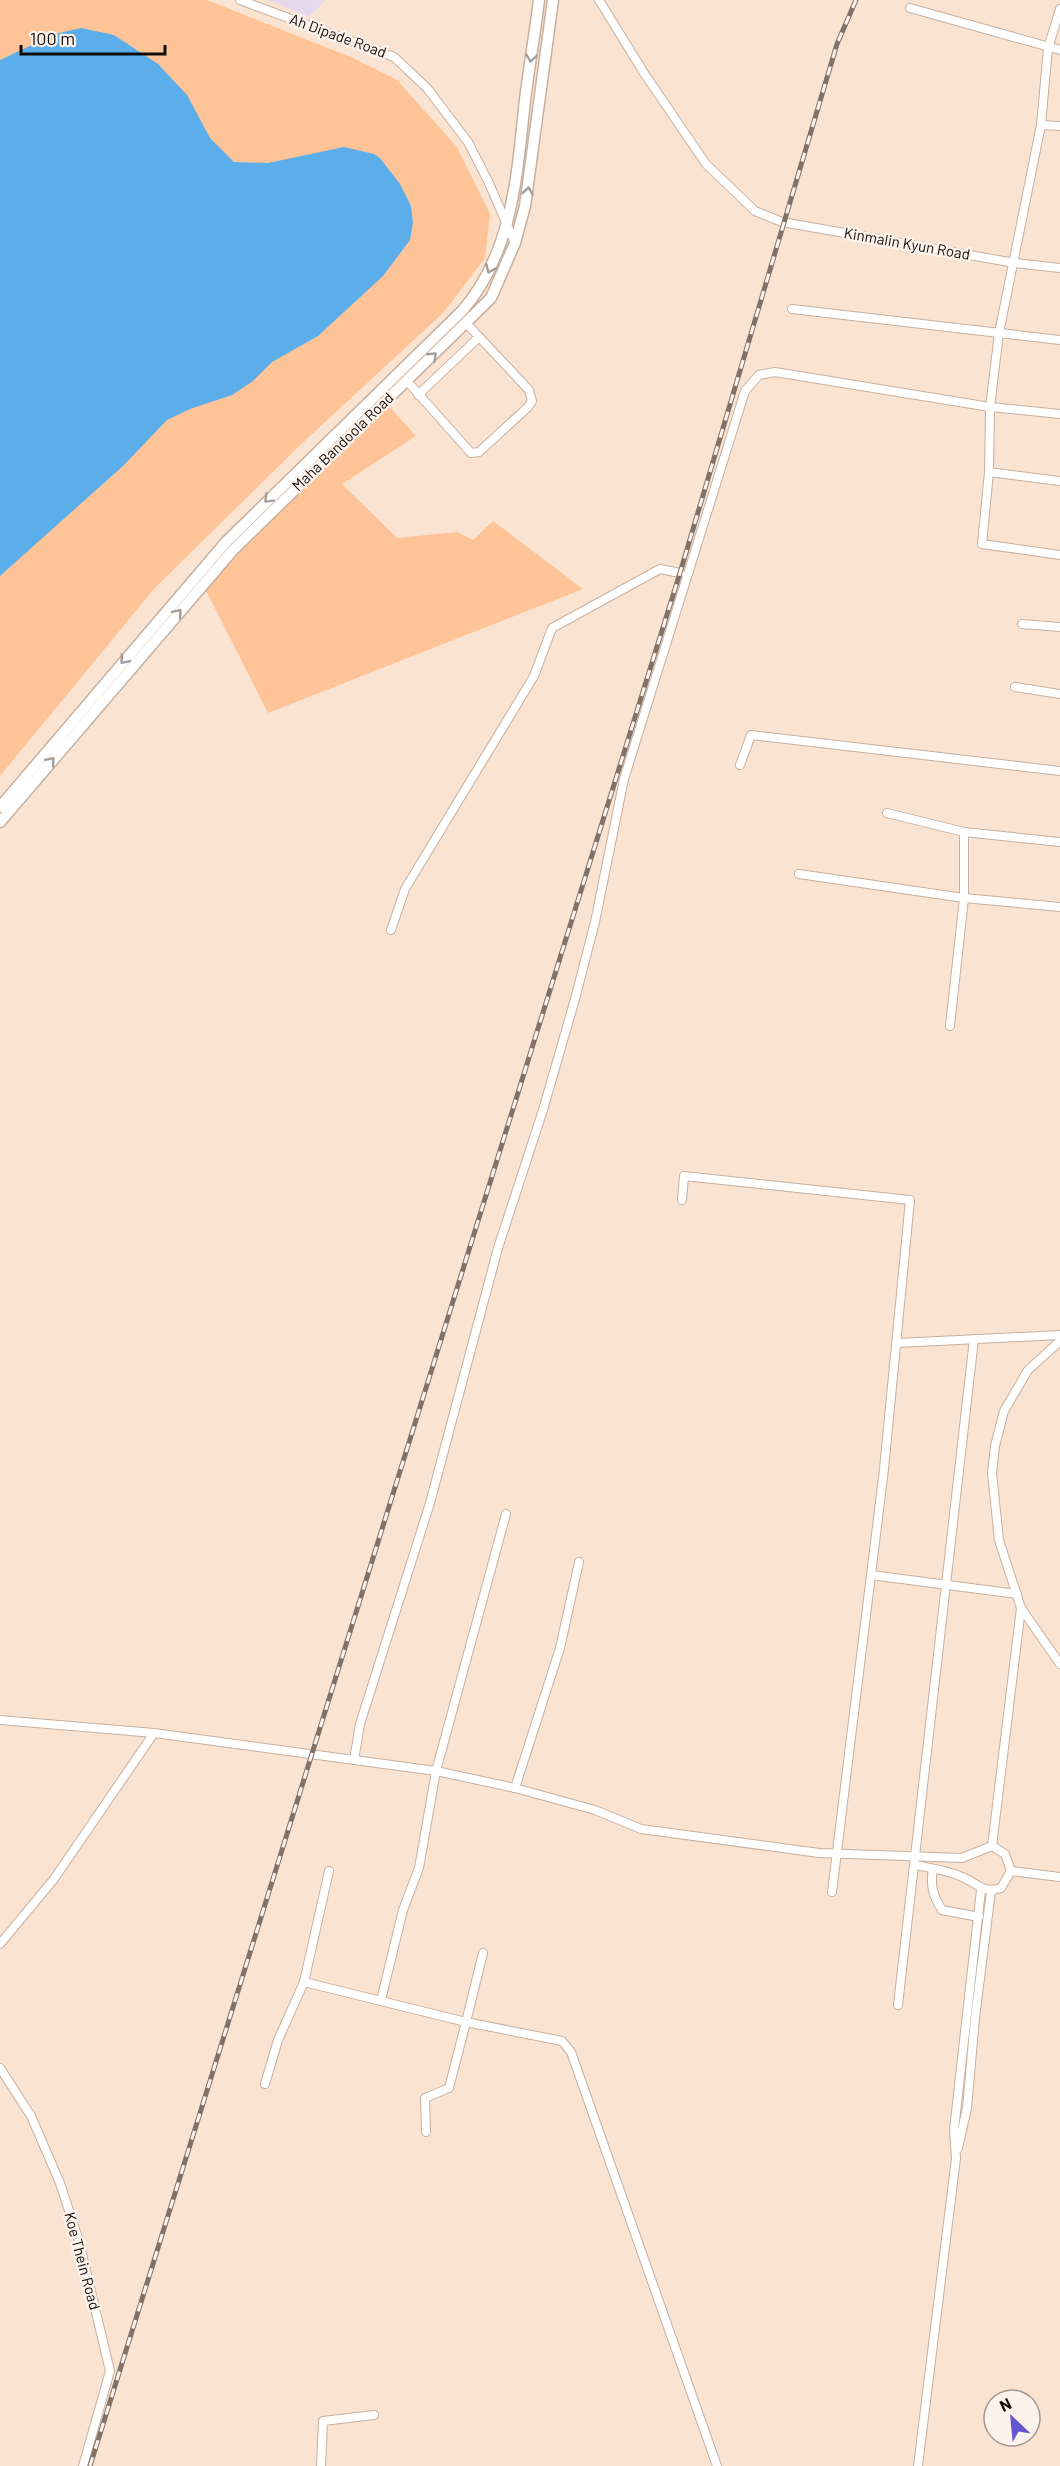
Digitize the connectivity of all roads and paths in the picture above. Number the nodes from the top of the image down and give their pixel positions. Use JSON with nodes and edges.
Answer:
{"nodes":[{"id":1,"x":240,"y":0,"type":"edge"},
{"id":2,"x":539,"y":0,"type":"edge"},
{"id":3,"x":553,"y":0,"type":"edge"},
{"id":4,"x":599,"y":0,"type":"edge"},
{"id":5,"x":910,"y":8,"type":"dead end"},
{"id":6,"x":1060,"y":9,"type":"edge"},
{"id":7,"x":1048,"y":48,"type":"junction"},
{"id":8,"x":1060,"y":50,"type":"edge"},
{"id":9,"x":1041,"y":124,"type":"junction"},
{"id":10,"x":1060,"y":126,"type":"edge"},
{"id":11,"x":507,"y":224,"type":"junction"},
{"id":12,"x":515,"y":243,"type":"junction"},
{"id":13,"x":1015,"y":263,"type":"junction"},
{"id":14,"x":1060,"y":268,"type":"edge"},
{"id":15,"x":792,"y":309,"type":"dead end"},
{"id":16,"x":467,"y":324,"type":"junction"},
{"id":17,"x":999,"y":333,"type":"junction"},
{"id":18,"x":479,"y":337,"type":"junction"},
{"id":19,"x":1060,"y":340,"type":"edge"},
{"id":20,"x":407,"y":381,"type":"junction"},
{"id":21,"x":418,"y":395,"type":"junction"},
{"id":22,"x":990,"y":407,"type":"junction"},
{"id":23,"x":1060,"y":414,"type":"edge"},
{"id":24,"x":989,"y":472,"type":"junction"},
{"id":25,"x":1060,"y":481,"type":"edge"},
{"id":26,"x":1060,"y":555,"type":"edge"},
{"id":27,"x":680,"y":573,"type":"dead end"},
{"id":28,"x":1022,"y":624,"type":"dead end"},
{"id":29,"x":1060,"y":627,"type":"edge"},
{"id":30,"x":1015,"y":687,"type":"dead end"},
{"id":31,"x":1060,"y":694,"type":"edge"},
{"id":32,"x":740,"y":765,"type":"dead end"},
{"id":33,"x":1060,"y":771,"type":"edge"},
{"id":34,"x":0,"y":807,"type":"edge"},
{"id":35,"x":887,"y":813,"type":"dead end"},
{"id":36,"x":0,"y":822,"type":"edge"},
{"id":37,"x":964,"y":832,"type":"junction"},
{"id":38,"x":1060,"y":842,"type":"edge"},
{"id":39,"x":799,"y":874,"type":"dead end"},
{"id":40,"x":963,"y":898,"type":"junction"},
{"id":41,"x":1060,"y":908,"type":"edge"},
{"id":42,"x":391,"y":930,"type":"dead end"},
{"id":43,"x":950,"y":1026,"type":"dead end"},
{"id":44,"x":682,"y":1200,"type":"dead end"},
{"id":45,"x":1060,"y":1335,"type":"edge"},
{"id":46,"x":974,"y":1339,"type":"junction"},
{"id":47,"x":1060,"y":1341,"type":"edge"},
{"id":48,"x":898,"y":1343,"type":"junction"},
{"id":49,"x":506,"y":1514,"type":"dead end"},
{"id":50,"x":579,"y":1562,"type":"dead end"},
{"id":51,"x":871,"y":1575,"type":"junction"},
{"id":52,"x":946,"y":1585,"type":"junction"},
{"id":53,"x":1017,"y":1594,"type":"junction"},
{"id":54,"x":1021,"y":1608,"type":"junction"},
{"id":55,"x":1060,"y":1664,"type":"edge"},
{"id":56,"x":0,"y":1720,"type":"edge"},
{"id":57,"x":154,"y":1733,"type":"junction"},
{"id":58,"x":354,"y":1760,"type":"junction"},
{"id":59,"x":436,"y":1771,"type":"junction"},
{"id":60,"x":515,"y":1788,"type":"junction"},
{"id":61,"x":992,"y":1846,"type":"junction"},
{"id":62,"x":837,"y":1854,"type":"junction"},
{"id":63,"x":915,"y":1860,"type":"junction"},
{"id":64,"x":933,"y":1869,"type":"junction"},
{"id":65,"x":1011,"y":1870,"type":"junction"},
{"id":66,"x":329,"y":1871,"type":"dead end"},
{"id":67,"x":1060,"y":1877,"type":"edge"},
{"id":68,"x":981,"y":1890,"type":"junction"},
{"id":69,"x":992,"y":1891,"type":"junction"},
{"id":70,"x":832,"y":1892,"type":"dead end"},
{"id":71,"x":979,"y":1917,"type":"junction"},
{"id":72,"x":0,"y":1944,"type":"edge"},
{"id":73,"x":483,"y":1953,"type":"dead end"},
{"id":74,"x":304,"y":1982,"type":"junction"},
{"id":75,"x":381,"y":2000,"type":"junction"},
{"id":76,"x":898,"y":2005,"type":"dead end"},
{"id":77,"x":466,"y":2022,"type":"junction"},
{"id":78,"x":0,"y":2068,"type":"edge"},
{"id":79,"x":265,"y":2084,"type":"dead end"},
{"id":80,"x":426,"y":2132,"type":"dead end"},
{"id":81,"x":957,"y":2158,"type":"junction"},
{"id":82,"x":374,"y":2415,"type":"dead end"},
{"id":83,"x":83,"y":2466,"type":"edge"},
{"id":84,"x":321,"y":2466,"type":"edge"},
{"id":85,"x":717,"y":2466,"type":"edge"},
{"id":86,"x":918,"y":2466,"type":"edge"}],
"edges":[{"from":1,"to":11,"type":"street","name":"Ah Dipade Road"},
{"from":2,"to":11,"type":"main road","name":"Maha Bandoola Road","one_way":true},
{"from":12,"to":3,"type":"main road","name":"Maha Bandoola Road","one_way":true},
{"from":4,"to":13,"type":"street","name":"Kinmalin Kyun Road"},
{"from":5,"to":7,"type":"street"},
{"from":6,"to":7,"type":"street"},
{"from":7,"to":8,"type":"street"},
{"from":7,"to":9,"type":"street"},
{"from":9,"to":10,"type":"street"},
{"from":9,"to":13,"type":"street"},
{"from":11,"to":12,"type":"street","name":"Ah Dipade Road"},
{"from":11,"to":34,"type":"main road","name":"Maha Bandoola Road","one_way":true},
{"from":12,"to":16,"type":"main road","name":"Maha Bandoola Road"},
{"from":13,"to":14,"type":"street","name":"Kinmalin Kyun Road"},
{"from":13,"to":17,"type":"street"},
{"from":15,"to":17,"type":"street"},
{"from":16,"to":18,"type":"street"},
{"from":20,"to":16,"type":"main road","name":"Maha Bandoola Road","one_way":true},
{"from":17,"to":19,"type":"street"},
{"from":17,"to":22,"type":"street"},
{"from":18,"to":21,"type":"street"},
{"from":18,"to":21,"type":"street"},
{"from":20,"to":21,"type":"street"},
{"from":36,"to":20,"type":"main road","name":"Maha Bandoola Road","one_way":true},
{"from":22,"to":23,"type":"street"},
{"from":22,"to":24,"type":"street"},
{"from":22,"to":58,"type":"street"},
{"from":24,"to":25,"type":"street"},
{"from":24,"to":26,"type":"street"},
{"from":27,"to":42,"type":"street"},
{"from":28,"to":29,"type":"street"},
{"from":30,"to":31,"type":"street"},
{"from":32,"to":33,"type":"street"},
{"from":35,"to":37,"type":"street"},
{"from":37,"to":38,"type":"street"},
{"from":37,"to":40,"type":"street"},
{"from":39,"to":40,"type":"street"},
{"from":40,"to":41,"type":"street"},
{"from":40,"to":43,"type":"street"},
{"from":44,"to":48,"type":"street"},
{"from":45,"to":46,"type":"street"},
{"from":46,"to":48,"type":"street"},
{"from":46,"to":52,"type":"street"},
{"from":47,"to":53,"type":"street"},
{"from":48,"to":51,"type":"street"},
{"from":49,"to":59,"type":"street"},
{"from":50,"to":60,"type":"street"},
{"from":51,"to":52,"type":"street"},
{"from":51,"to":62,"type":"street"},
{"from":52,"to":53,"type":"street"},
{"from":52,"to":63,"type":"street"},
{"from":53,"to":54,"type":"street"},
{"from":54,"to":55,"type":"street"},
{"from":54,"to":61,"type":"street"},
{"from":56,"to":57,"type":"street"},
{"from":57,"to":58,"type":"street"},
{"from":57,"to":72,"type":"street"},
{"from":58,"to":59,"type":"street"},
{"from":59,"to":60,"type":"street"},
{"from":59,"to":75,"type":"street"},
{"from":60,"to":62,"type":"street"},
{"from":61,"to":63,"type":"street"},
{"from":61,"to":65,"type":"street"},
{"from":62,"to":63,"type":"street"},
{"from":62,"to":70,"type":"street"},
{"from":63,"to":64,"type":"street"},
{"from":63,"to":76,"type":"street"},
{"from":64,"to":68,"type":"street"},
{"from":64,"to":71,"type":"street"},
{"from":65,"to":67,"type":"street"},
{"from":65,"to":69,"type":"street"},
{"from":66,"to":74,"type":"street"},
{"from":68,"to":69,"type":"street"},
{"from":68,"to":71,"type":"street"},
{"from":69,"to":81,"type":"street"},
{"from":71,"to":81,"type":"street"},
{"from":73,"to":77,"type":"street"},
{"from":74,"to":75,"type":"street"},
{"from":74,"to":79,"type":"street"},
{"from":75,"to":77,"type":"street"},
{"from":77,"to":80,"type":"street"},
{"from":77,"to":85,"type":"street"},
{"from":78,"to":83,"type":"street","name":"Koe Thein Road"},
{"from":81,"to":86,"type":"street"},
{"from":82,"to":84,"type":"street"}]}
